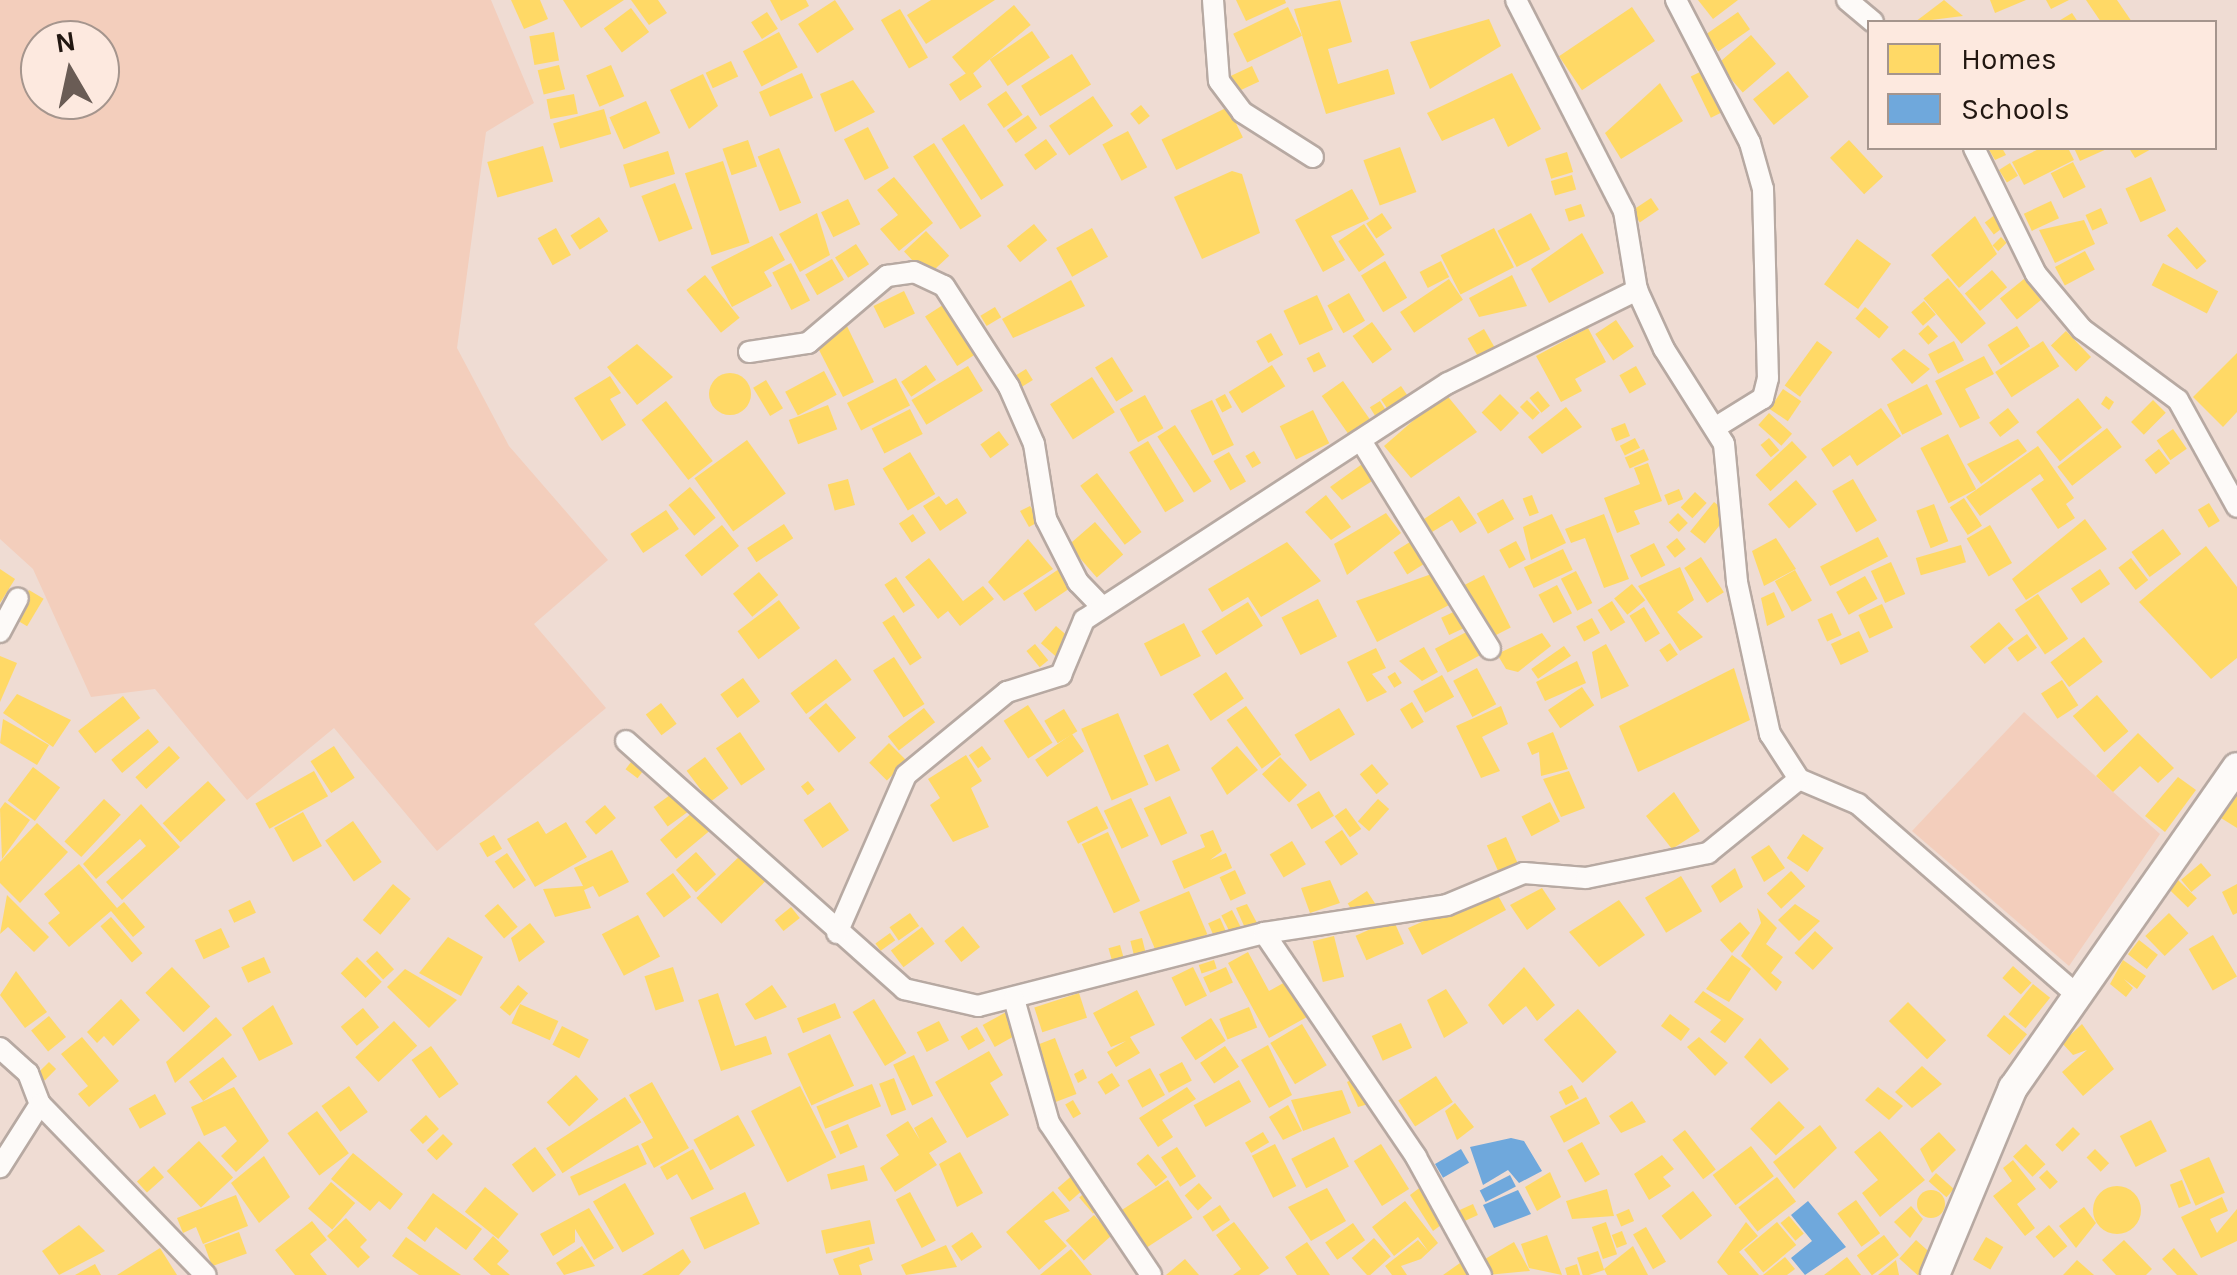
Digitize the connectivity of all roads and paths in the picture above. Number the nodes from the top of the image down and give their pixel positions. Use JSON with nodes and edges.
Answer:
{"nodes":[{"id":1,"x":1213,"y":0,"type":"edge"},
{"id":2,"x":1516,"y":0,"type":"edge"},
{"id":3,"x":1676,"y":0,"type":"edge"},
{"id":4,"x":1846,"y":0,"type":"edge"},
{"id":5,"x":1871,"y":20,"type":"edge"},
{"id":6,"x":1975,"y":150,"type":"edge"},
{"id":7,"x":1313,"y":156,"type":"dead end"},
{"id":8,"x":1637,"y":290,"type":"junction"},
{"id":9,"x":749,"y":352,"type":"dead end"},
{"id":10,"x":1716,"y":427,"type":"junction"},
{"id":11,"x":1363,"y":444,"type":"junction"},
{"id":12,"x":2237,"y":507,"type":"edge"},
{"id":13,"x":18,"y":598,"type":"dead end"},
{"id":14,"x":1101,"y":606,"type":"junction"},
{"id":15,"x":0,"y":632,"type":"edge"},
{"id":16,"x":1490,"y":649,"type":"dead end"},
{"id":17,"x":626,"y":741,"type":"dead end"},
{"id":18,"x":2237,"y":767,"type":"edge"},
{"id":19,"x":1799,"y":779,"type":"junction"},
{"id":20,"x":837,"y":933,"type":"junction"},
{"id":21,"x":1264,"y":934,"type":"junction"},
{"id":22,"x":2077,"y":994,"type":"junction"},
{"id":23,"x":1014,"y":999,"type":"junction"},
{"id":24,"x":0,"y":1048,"type":"edge"},
{"id":25,"x":40,"y":1104,"type":"junction"},
{"id":26,"x":0,"y":1167,"type":"edge"},
{"id":27,"x":206,"y":1275,"type":"edge"},
{"id":28,"x":1151,"y":1275,"type":"edge"},
{"id":29,"x":1482,"y":1275,"type":"edge"},
{"id":30,"x":1934,"y":1275,"type":"edge"}],
"edges":[{"from":1,"to":7,"type":"street"},
{"from":2,"to":8,"type":"street"},
{"from":3,"to":10,"type":"street"},
{"from":4,"to":5,"type":"street"},
{"from":6,"to":12,"type":"street"},
{"from":8,"to":10,"type":"street"},
{"from":8,"to":11,"type":"street"},
{"from":9,"to":14,"type":"street"},
{"from":10,"to":19,"type":"street"},
{"from":11,"to":14,"type":"street"},
{"from":11,"to":16,"type":"street"},
{"from":13,"to":15,"type":"street"},
{"from":14,"to":20,"type":"street"},
{"from":17,"to":20,"type":"street"},
{"from":18,"to":22,"type":"street"},
{"from":19,"to":21,"type":"street"},
{"from":19,"to":22,"type":"street"},
{"from":20,"to":23,"type":"street"},
{"from":21,"to":23,"type":"street"},
{"from":21,"to":29,"type":"street"},
{"from":22,"to":30,"type":"street"},
{"from":23,"to":28,"type":"street"},
{"from":24,"to":25,"type":"street"},
{"from":25,"to":26,"type":"street"},
{"from":25,"to":27,"type":"street"}]}
